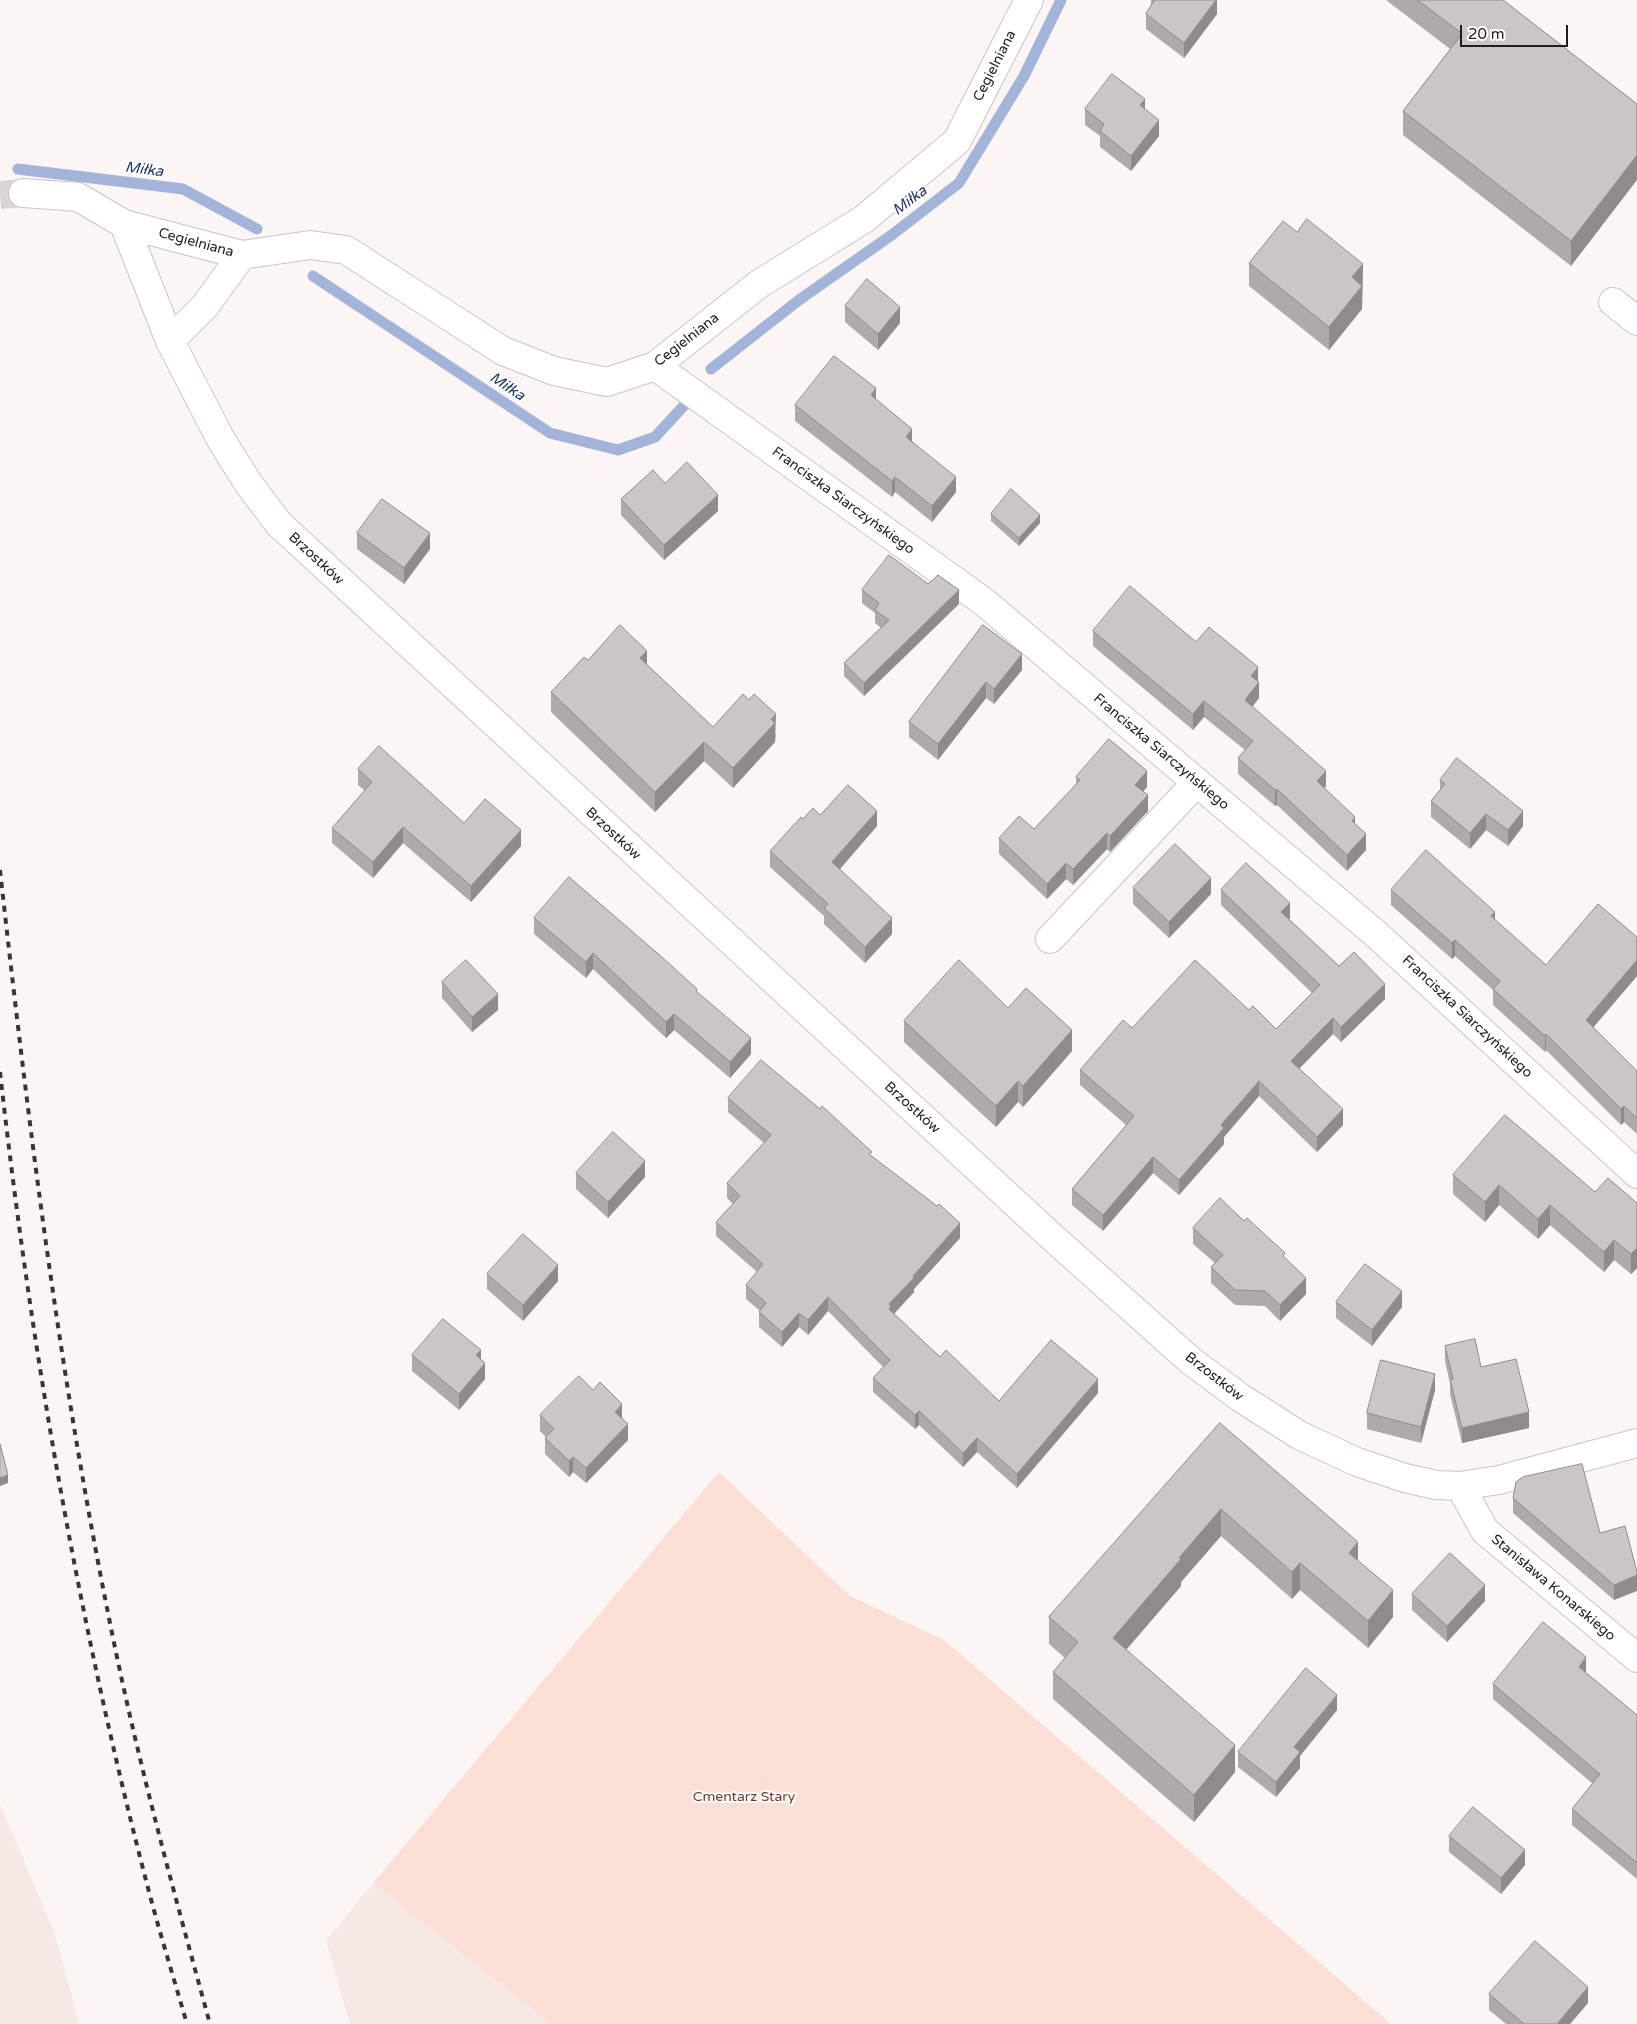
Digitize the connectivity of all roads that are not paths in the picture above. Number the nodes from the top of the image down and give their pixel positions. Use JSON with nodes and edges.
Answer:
{"nodes":[{"id":1,"x":1029,"y":0,"type":"edge"},
{"id":2,"x":23,"y":192,"type":"tunnel mouth"},
{"id":3,"x":124,"y":224,"type":"junction"},
{"id":4,"x":242,"y":255,"type":"junction"},
{"id":5,"x":1613,"y":302,"type":"dead end"},
{"id":6,"x":1637,"y":321,"type":"edge"},
{"id":7,"x":170,"y":341,"type":"junction"},
{"id":8,"x":656,"y":366,"type":"junction"},
{"id":9,"x":1197,"y":782,"type":"junction"},
{"id":10,"x":1050,"y":940,"type":"dead end"},
{"id":11,"x":1637,"y":1174,"type":"edge"},
{"id":12,"x":1637,"y":1443,"type":"edge"},
{"id":13,"x":1460,"y":1486,"type":"junction"},
{"id":14,"x":1637,"y":1658,"type":"edge"}],
"edges":[{"from":1,"to":8,"type":"street","name":"Cegielniana"},
{"from":2,"to":3,"type":"street","name":"Cegielniana"},
{"from":3,"to":4,"type":"street","name":"Cegielniana"},
{"from":3,"to":7,"type":"street","name":"Brzostków"},
{"from":4,"to":7,"type":"street"},
{"from":4,"to":8,"type":"street","name":"Cegielniana"},
{"from":5,"to":6,"type":"street"},
{"from":7,"to":13,"type":"street","name":"Brzostków"},
{"from":8,"to":9,"type":"street","name":"Franciszka Siarczyńskiego"},
{"from":9,"to":10,"type":"street"},
{"from":9,"to":11,"type":"street","name":"Franciszka Siarczyńskiego"},
{"from":12,"to":13,"type":"street","name":"Brzostków"},
{"from":13,"to":14,"type":"street","name":"Stanisława Konarskiego"}]}
